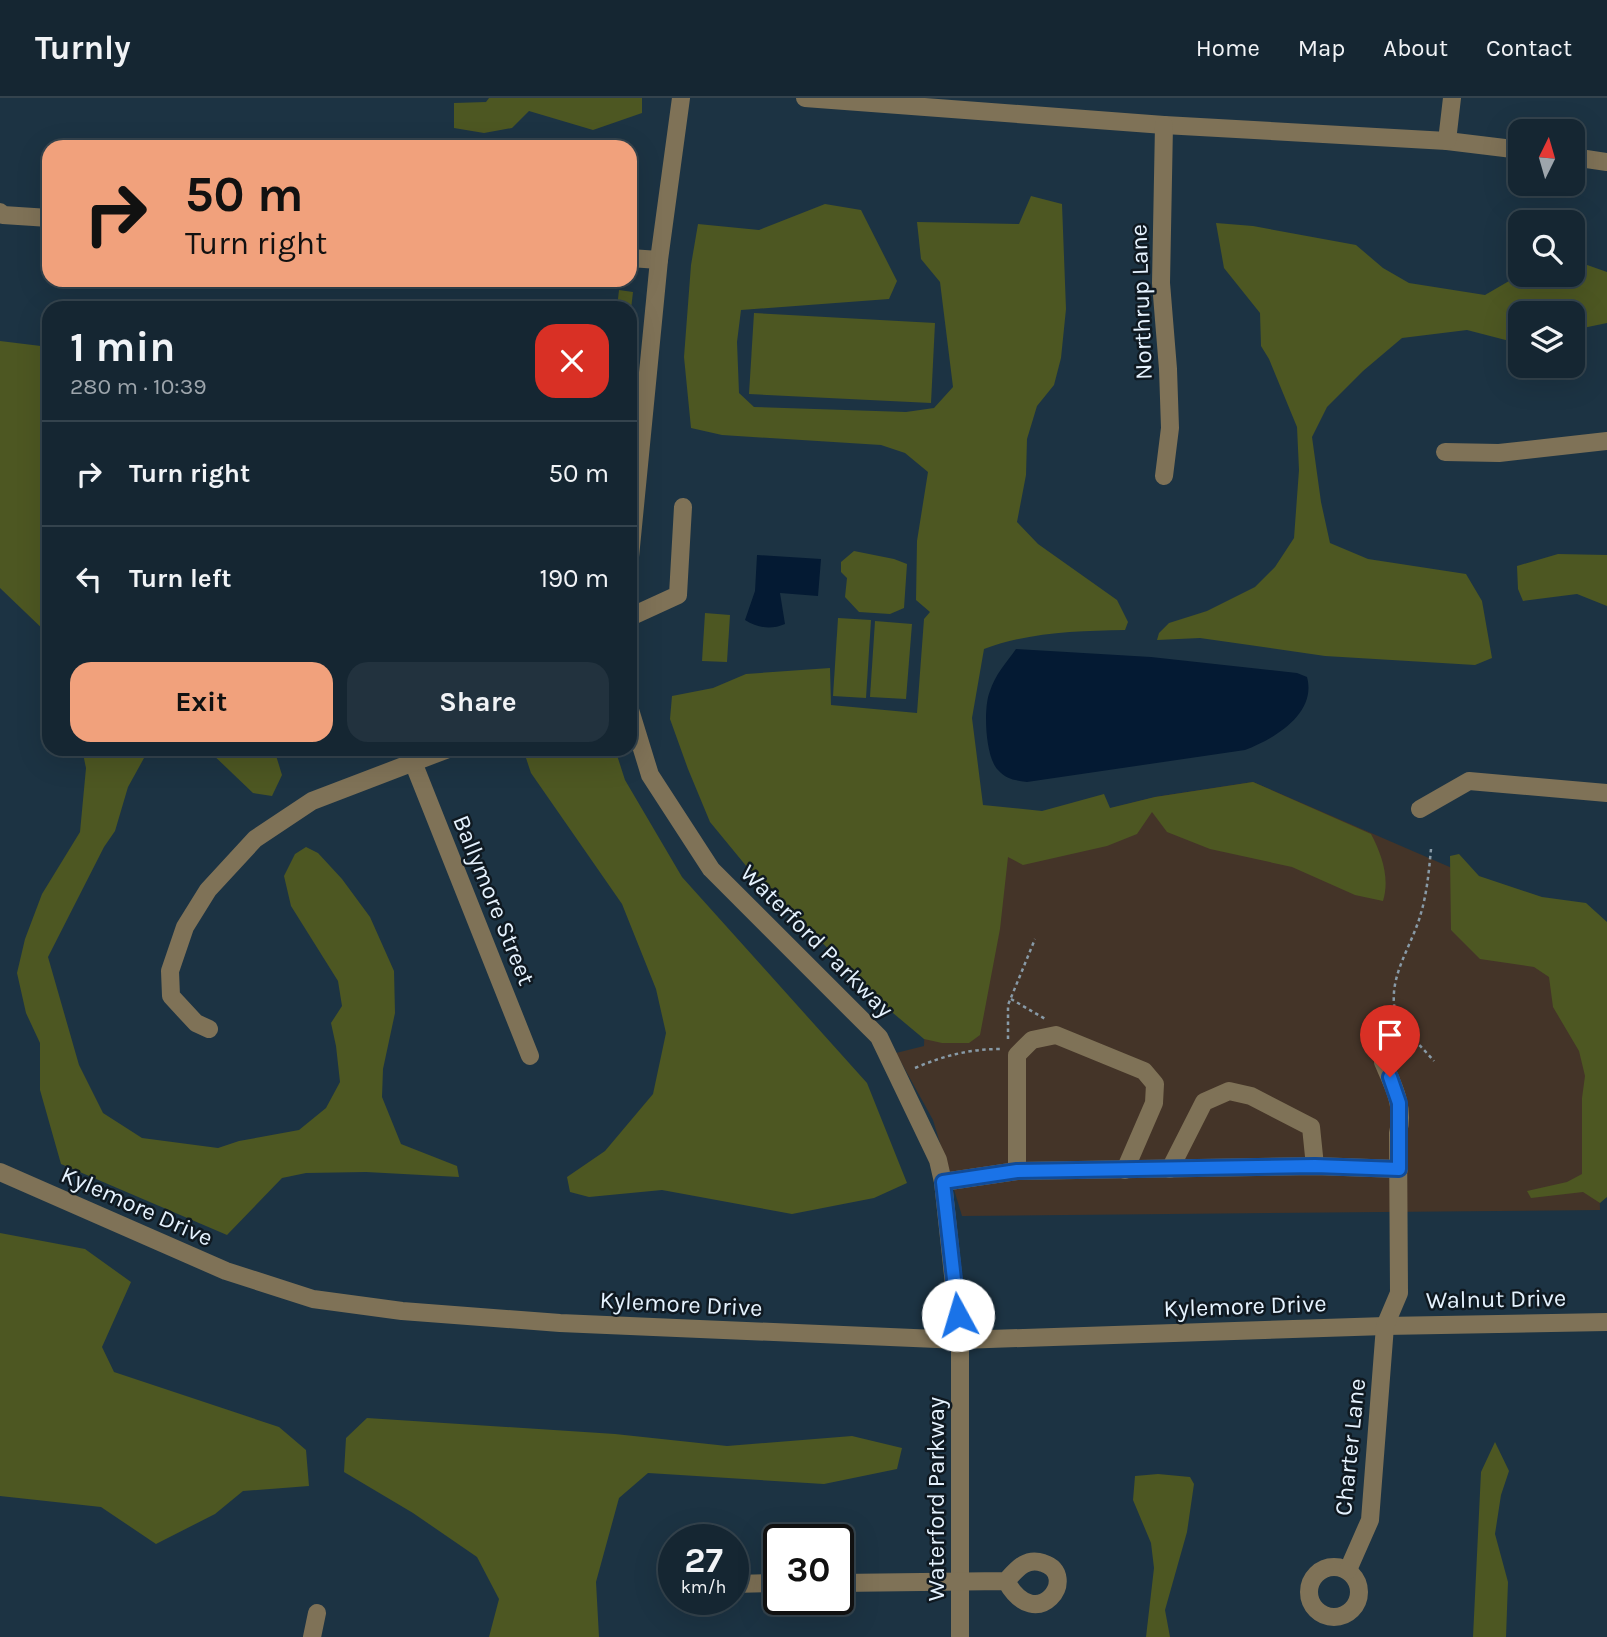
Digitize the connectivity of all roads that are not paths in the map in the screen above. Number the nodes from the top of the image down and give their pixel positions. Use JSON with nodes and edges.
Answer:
{"nodes":[{"id":1,"x":681,"y":98,"type":"edge"},
{"id":2,"x":804,"y":98,"type":"edge"},
{"id":3,"x":1452,"y":98,"type":"edge"},
{"id":4,"x":1164,"y":125,"type":"junction"},
{"id":5,"x":1447,"y":142,"type":"junction"},
{"id":6,"x":1508,"y":149,"type":"edge"},
{"id":7,"x":1586,"y":159,"type":"edge"},
{"id":8,"x":1607,"y":162,"type":"edge"},
{"id":9,"x":0,"y":212,"type":"edge"},
{"id":10,"x":42,"y":218,"type":"edge"},
{"id":11,"x":637,"y":258,"type":"edge"},
{"id":12,"x":659,"y":260,"type":"junction"},
{"id":13,"x":1607,"y":441,"type":"edge"},
{"id":14,"x":1445,"y":452,"type":"dead end"},
{"id":15,"x":1164,"y":476,"type":"dead end"},
{"id":16,"x":637,"y":485,"type":"edge"},
{"id":17,"x":683,"y":507,"type":"dead end"},
{"id":18,"x":637,"y":614,"type":"edge"},
{"id":19,"x":637,"y":733,"type":"edge"},
{"id":20,"x":429,"y":756,"type":"edge"},
{"id":21,"x":413,"y":762,"type":"junction"},
{"id":22,"x":1607,"y":793,"type":"edge"},
{"id":23,"x":1420,"y":809,"type":"dead end"},
{"id":24,"x":209,"y":1029,"type":"dead end"},
{"id":25,"x":530,"y":1056,"type":"dead end"},
{"id":26,"x":1383,"y":1062,"type":"dead end"},
{"id":27,"x":1315,"y":1166,"type":"junction"},
{"id":28,"x":1170,"y":1169,"type":"junction"},
{"id":29,"x":1399,"y":1169,"type":"junction"},
{"id":30,"x":1125,"y":1170,"type":"junction"},
{"id":31,"x":1017,"y":1171,"type":"junction"},
{"id":32,"x":0,"y":1172,"type":"edge"},
{"id":33,"x":943,"y":1182,"type":"junction"},
{"id":34,"x":1607,"y":1322,"type":"edge"},
{"id":35,"x":1385,"y":1326,"type":"junction"},
{"id":36,"x":961,"y":1340,"type":"junction"},
{"id":37,"x":1348,"y":1570,"type":"dead end"},
{"id":38,"x":1006,"y":1581,"type":"dead end"},
{"id":39,"x":960,"y":1582,"type":"junction"},
{"id":40,"x":854,"y":1583,"type":"edge"},
{"id":41,"x":317,"y":1613,"type":"dead end"},
{"id":42,"x":312,"y":1637,"type":"edge"},
{"id":43,"x":960,"y":1637,"type":"edge"}],
"edges":[{"from":1,"to":12,"type":"street"},
{"from":2,"to":4,"type":"street"},
{"from":3,"to":5,"type":"street"},
{"from":4,"to":5,"type":"street"},
{"from":4,"to":15,"type":"street","name":"Northrup Lane"},
{"from":5,"to":6,"type":"street"},
{"from":7,"to":8,"type":"street"},
{"from":9,"to":10,"type":"street"},
{"from":11,"to":12,"type":"street"},
{"from":12,"to":16,"type":"street"},
{"from":13,"to":14,"type":"street"},
{"from":17,"to":18,"type":"street"},
{"from":19,"to":33,"type":"street","name":"Waterford Parkway"},
{"from":20,"to":21,"type":"street"},
{"from":21,"to":24,"type":"street"},
{"from":21,"to":25,"type":"street","name":"Ballymore Street"},
{"from":22,"to":23,"type":"street"},
{"from":26,"to":29,"type":"street","name":"Charter Lane"},
{"from":27,"to":28,"type":"street"},
{"from":27,"to":28,"type":"street"},
{"from":27,"to":29,"type":"street"},
{"from":28,"to":30,"type":"street"},
{"from":29,"to":35,"type":"street","name":"Charter Lane"},
{"from":30,"to":31,"type":"street"},
{"from":30,"to":31,"type":"street"},
{"from":31,"to":33,"type":"street"},
{"from":32,"to":36,"type":"street","name":"Kylemore Drive"},
{"from":33,"to":36,"type":"street","name":"Waterford Parkway"},
{"from":34,"to":35,"type":"street","name":"Walnut Drive"},
{"from":35,"to":36,"type":"street","name":"Kylemore Drive"},
{"from":35,"to":37,"type":"street","name":"Charter Lane"},
{"from":36,"to":39,"type":"street","name":"Waterford Parkway"},
{"from":38,"to":39,"type":"street"},
{"from":39,"to":40,"type":"street"},
{"from":39,"to":43,"type":"street","name":"Waterford Parkway"},
{"from":41,"to":42,"type":"street"}]}
